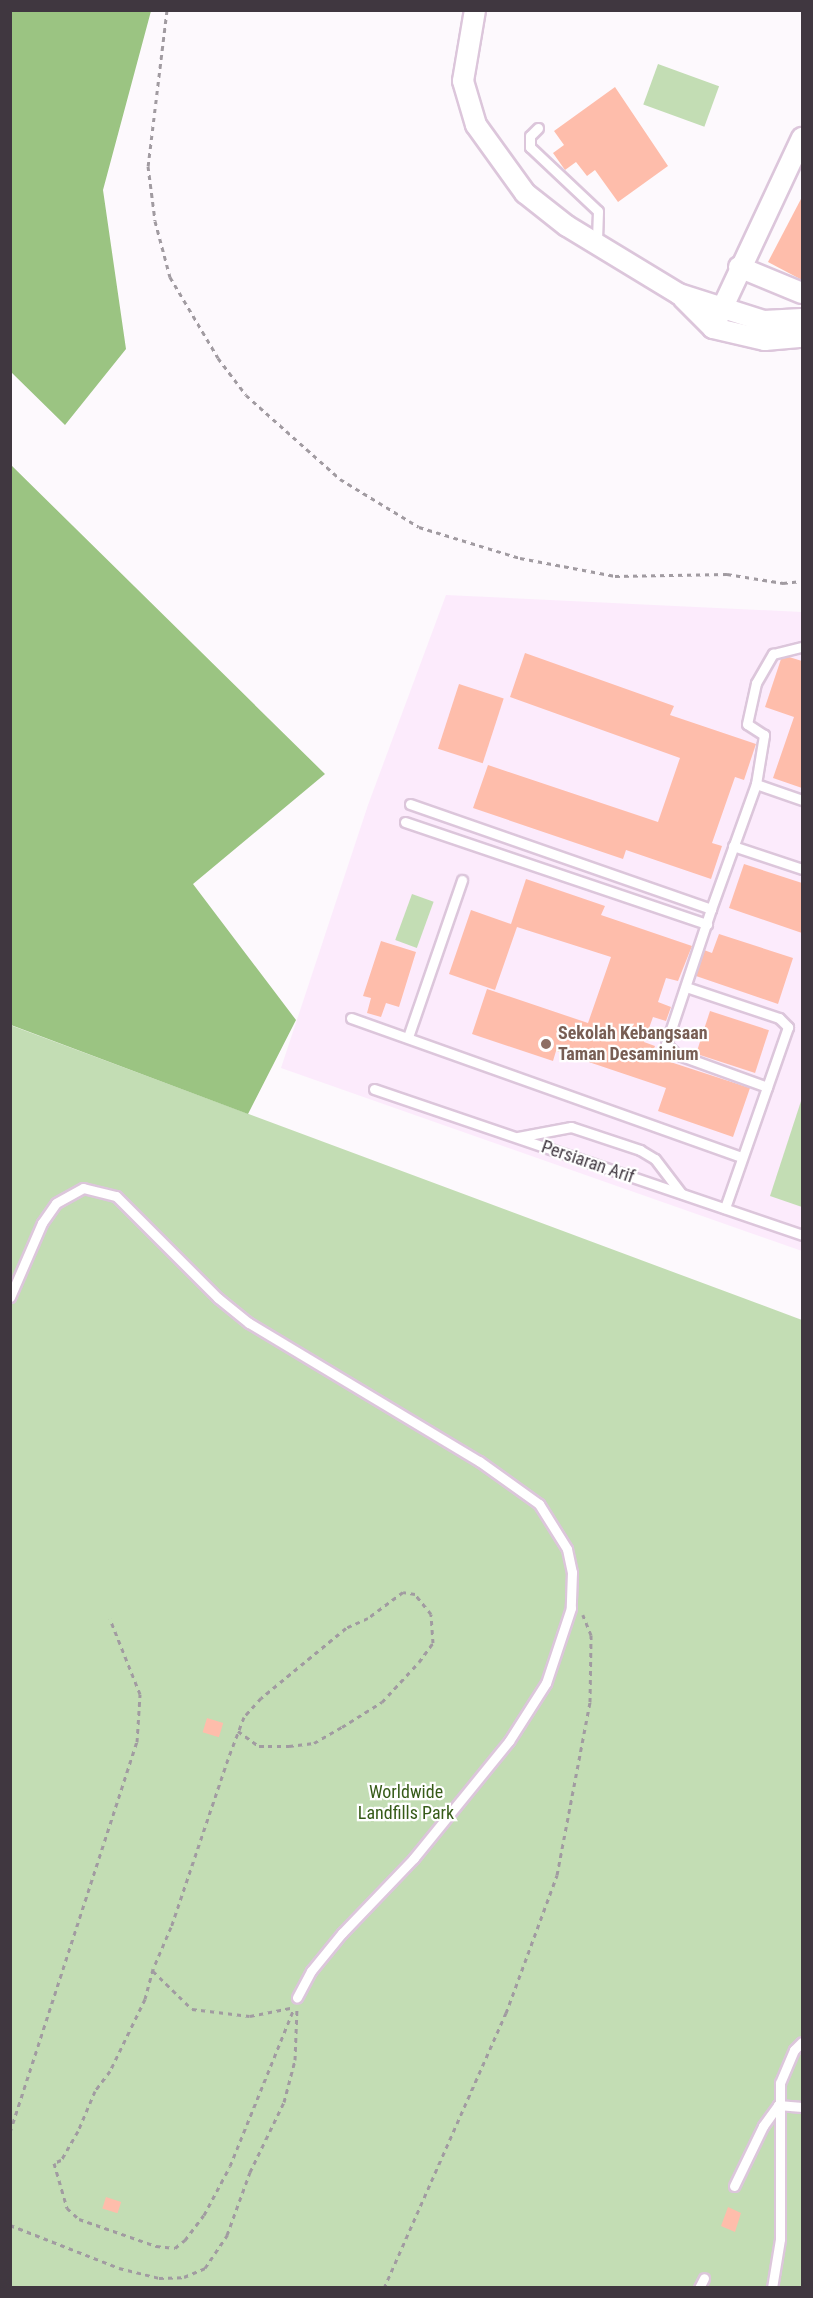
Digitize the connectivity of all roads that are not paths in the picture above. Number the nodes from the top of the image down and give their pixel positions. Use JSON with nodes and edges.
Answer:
{"nodes":[{"id":1,"x":476,"y":10,"type":"edge"},
{"id":2,"x":538,"y":128,"type":"dead end"},
{"id":3,"x":802,"y":138,"type":"edge"},
{"id":4,"x":597,"y":245,"type":"junction"},
{"id":5,"x":739,"y":267,"type":"junction"},
{"id":6,"x":802,"y":293,"type":"edge"},
{"id":7,"x":679,"y":294,"type":"junction"},
{"id":8,"x":722,"y":310,"type":"junction"},
{"id":9,"x":802,"y":319,"type":"edge"},
{"id":10,"x":713,"y":328,"type":"junction"},
{"id":11,"x":802,"y":338,"type":"edge"},
{"id":12,"x":802,"y":647,"type":"edge"},
{"id":13,"x":756,"y":784,"type":"junction"},
{"id":14,"x":802,"y":800,"type":"edge"},
{"id":15,"x":410,"y":804,"type":"dead end"},
{"id":16,"x":405,"y":822,"type":"dead end"},
{"id":17,"x":733,"y":846,"type":"junction"},
{"id":18,"x":802,"y":869,"type":"edge"},
{"id":19,"x":462,"y":880,"type":"dead end"},
{"id":20,"x":711,"y":909,"type":"junction"},
{"id":21,"x":707,"y":924,"type":"junction"},
{"id":22,"x":686,"y":987,"type":"junction"},
{"id":23,"x":351,"y":1018,"type":"dead end"},
{"id":24,"x":408,"y":1037,"type":"junction"},
{"id":25,"x":767,"y":1087,"type":"junction"},
{"id":26,"x":374,"y":1089,"type":"dead end"},
{"id":27,"x":518,"y":1137,"type":"junction"},
{"id":28,"x":742,"y":1157,"type":"junction"},
{"id":29,"x":681,"y":1193,"type":"junction"},
{"id":30,"x":725,"y":1208,"type":"junction"},
{"id":31,"x":802,"y":1235,"type":"edge"},
{"id":32,"x":10,"y":1297,"type":"edge"},
{"id":33,"x":297,"y":1997,"type":"road end"},
{"id":34,"x":802,"y":2042,"type":"edge"},
{"id":35,"x":778,"y":2105,"type":"junction"},
{"id":36,"x":802,"y":2107,"type":"edge"},
{"id":37,"x":734,"y":2186,"type":"dead end"},
{"id":38,"x":704,"y":2278,"type":"dead end"},
{"id":39,"x":699,"y":2288,"type":"edge"},
{"id":40,"x":772,"y":2288,"type":"edge"}],
"edges":[{"from":1,"to":4,"type":"street"},
{"from":2,"to":4,"type":"lane"},
{"from":3,"to":5,"type":"street"},
{"from":4,"to":7,"type":"street"},
{"from":5,"to":6,"type":"street"},
{"from":5,"to":8,"type":"street"},
{"from":7,"to":8,"type":"street"},
{"from":7,"to":10,"type":"street"},
{"from":8,"to":9,"type":"street"},
{"from":8,"to":10,"type":"street"},
{"from":10,"to":11,"type":"street"},
{"from":12,"to":13,"type":"lane"},
{"from":13,"to":14,"type":"lane"},
{"from":13,"to":17,"type":"lane"},
{"from":15,"to":20,"type":"lane"},
{"from":16,"to":21,"type":"lane"},
{"from":17,"to":18,"type":"lane"},
{"from":17,"to":20,"type":"lane"},
{"from":19,"to":24,"type":"lane"},
{"from":20,"to":21,"type":"lane"},
{"from":21,"to":22,"type":"lane"},
{"from":22,"to":25,"type":"lane"},
{"from":22,"to":25,"type":"lane"},
{"from":23,"to":24,"type":"lane"},
{"from":24,"to":28,"type":"lane"},
{"from":25,"to":28,"type":"lane"},
{"from":26,"to":27,"type":"lane","name":"Persiaran Arif"},
{"from":27,"to":29,"type":"lane","name":"Persiaran Arif"},
{"from":27,"to":29,"type":"lane"},
{"from":28,"to":30,"type":"lane"},
{"from":29,"to":30,"type":"lane","name":"Persiaran Arif"},
{"from":30,"to":31,"type":"lane","name":"Persiaran Arif"},
{"from":32,"to":33,"type":"lane"},
{"from":34,"to":35,"type":"lane"},
{"from":35,"to":36,"type":"lane"},
{"from":35,"to":37,"type":"lane"},
{"from":35,"to":40,"type":"lane"},
{"from":38,"to":39,"type":"lane"}]}
